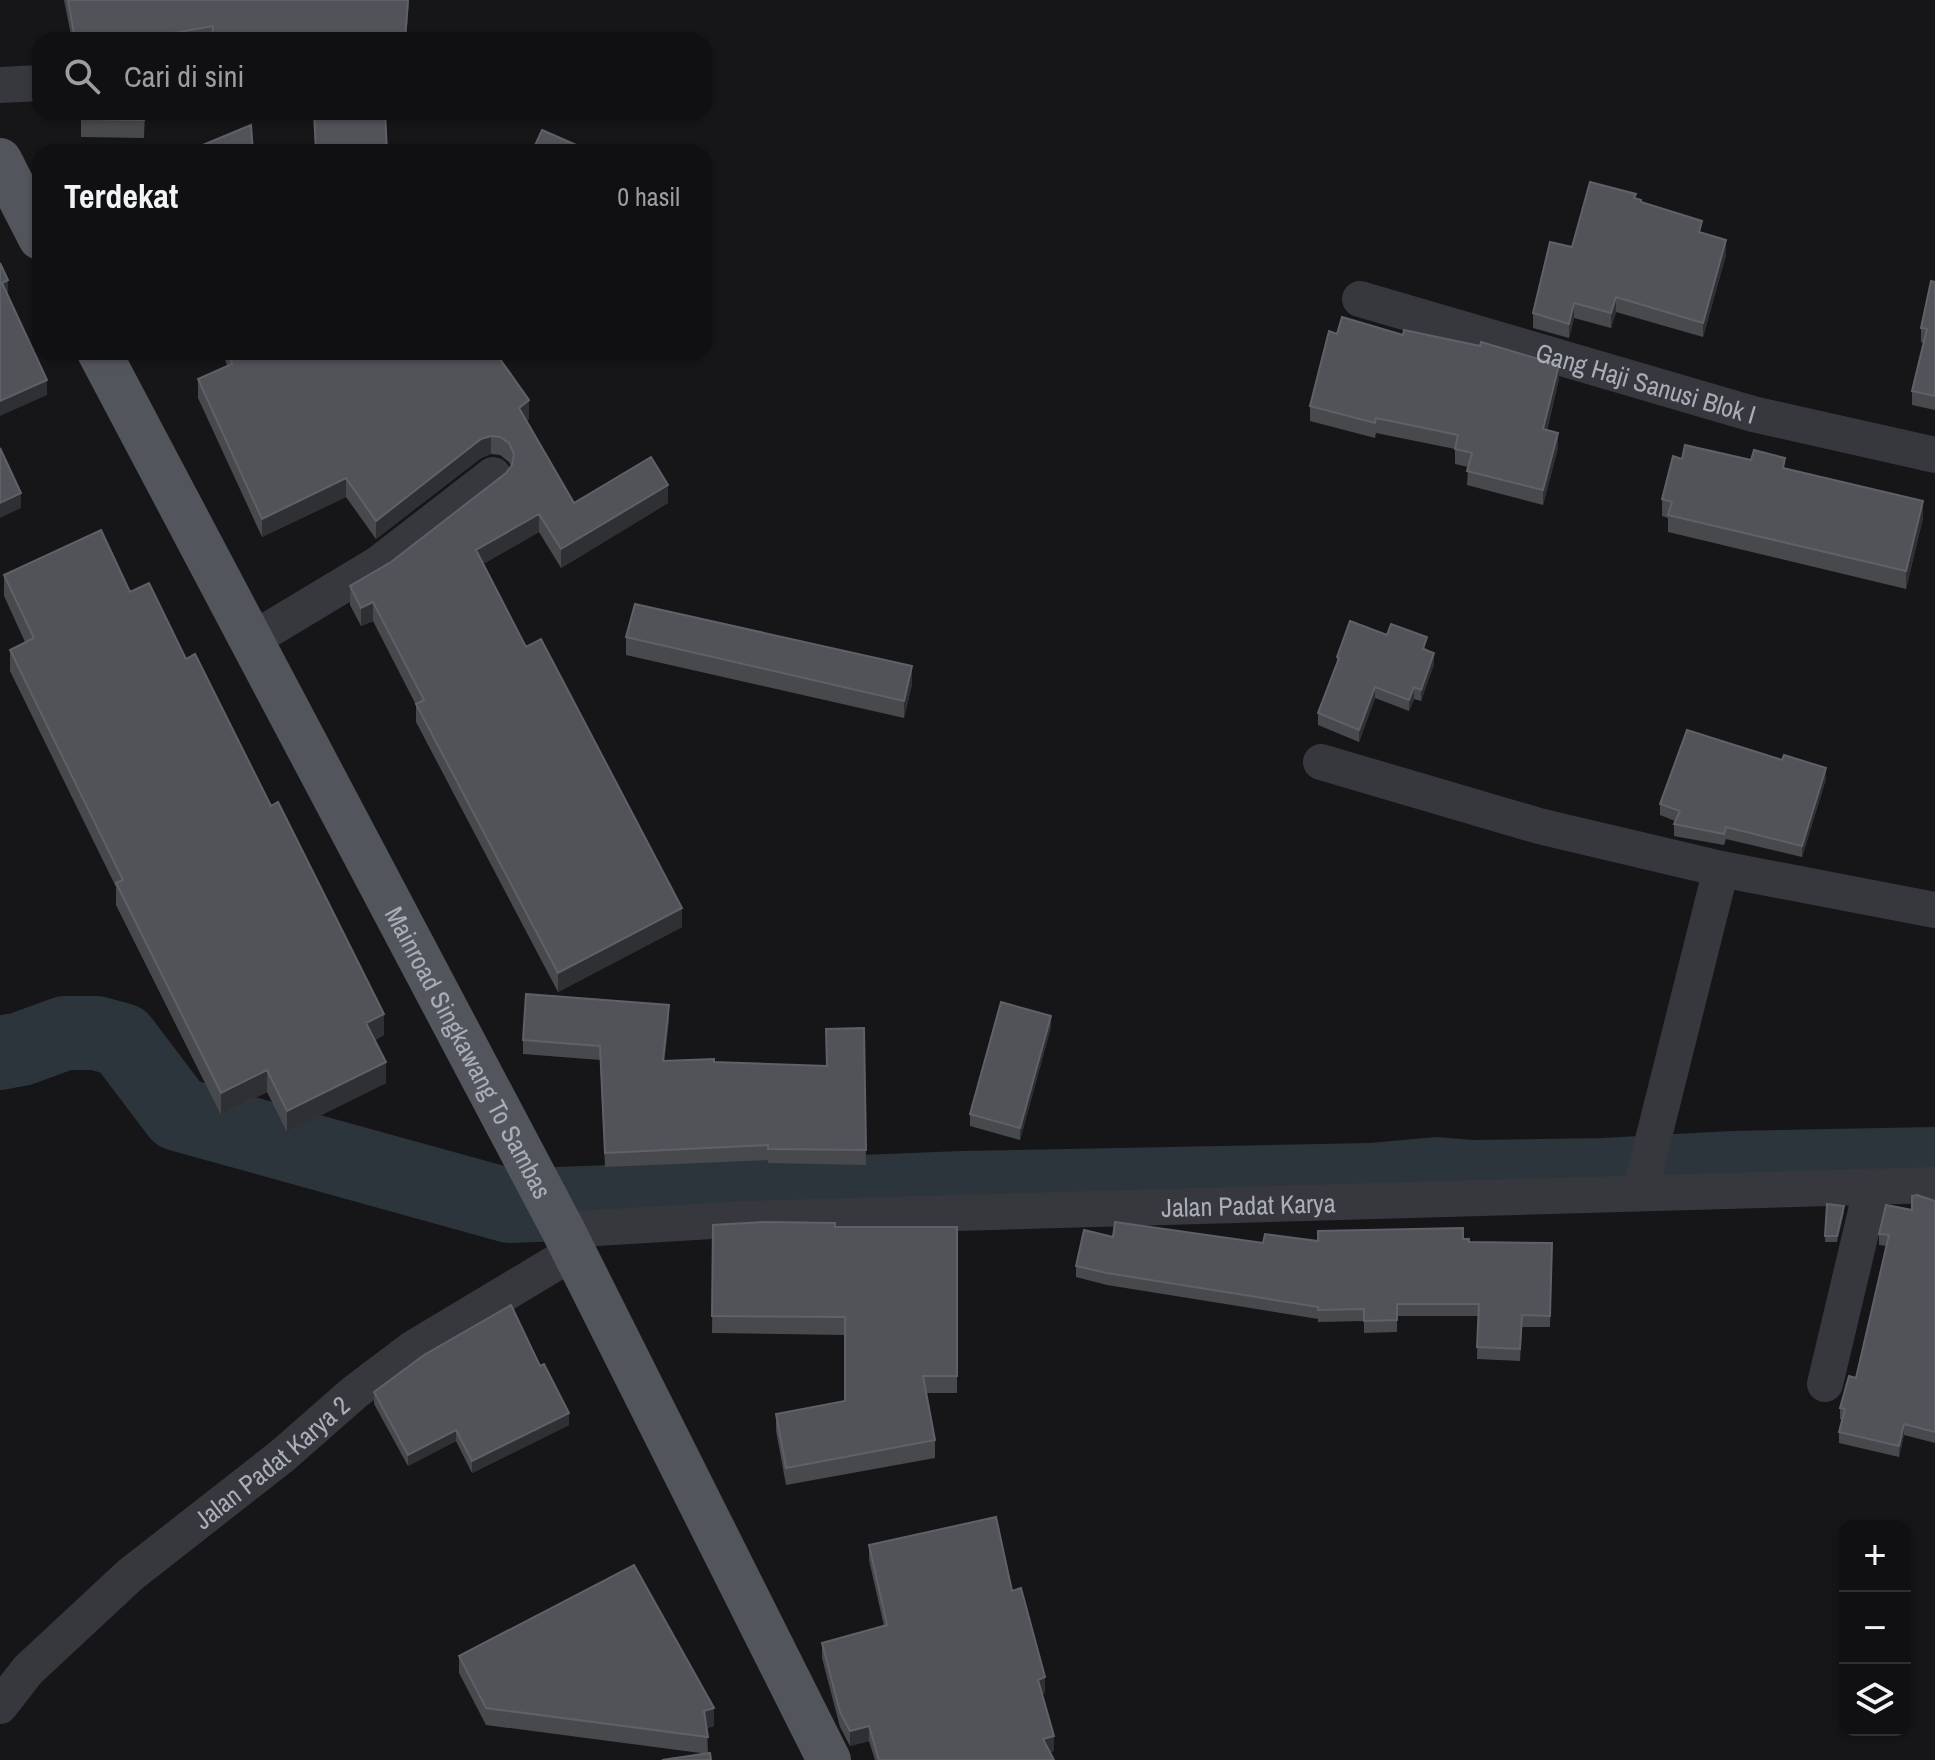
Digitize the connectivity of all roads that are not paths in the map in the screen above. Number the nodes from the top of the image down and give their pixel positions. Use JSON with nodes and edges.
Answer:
{"nodes":[{"id":1,"x":32,"y":83,"type":"edge"},
{"id":2,"x":0,"y":85,"type":"edge"},
{"id":3,"x":0,"y":160,"type":"edge"},
{"id":4,"x":32,"y":222,"type":"edge"},
{"id":5,"x":1360,"y":299,"type":"dead end"},
{"id":6,"x":103,"y":360,"type":"edge"},
{"id":7,"x":1935,"y":455,"type":"edge"},
{"id":8,"x":493,"y":475,"type":"dead end"},
{"id":9,"x":250,"y":641,"type":"junction"},
{"id":10,"x":1321,"y":762,"type":"dead end"},
{"id":11,"x":1721,"y":869,"type":"junction"},
{"id":12,"x":1935,"y":910,"type":"edge"},
{"id":13,"x":1935,"y":1185,"type":"edge"},
{"id":14,"x":1872,"y":1186,"type":"junction"},
{"id":15,"x":1640,"y":1192,"type":"junction"},
{"id":16,"x":567,"y":1242,"type":"junction"},
{"id":17,"x":1825,"y":1384,"type":"dead end"},
{"id":18,"x":0,"y":1706,"type":"edge"},
{"id":19,"x":829,"y":1760,"type":"edge"}],
"edges":[{"from":1,"to":2,"type":"street"},
{"from":3,"to":4,"type":"main road"},
{"from":5,"to":7,"type":"street","name":"Gang Haji Sanusi Blok I"},
{"from":6,"to":9,"type":"main road","name":"Mainroad Singkawang To Sambas"},
{"from":8,"to":9,"type":"street"},
{"from":9,"to":16,"type":"main road","name":"Mainroad Singkawang To Sambas"},
{"from":10,"to":11,"type":"street"},
{"from":11,"to":12,"type":"street"},
{"from":11,"to":15,"type":"street"},
{"from":13,"to":14,"type":"street","name":"Jalan Padat Karya"},
{"from":14,"to":15,"type":"street","name":"Jalan Padat Karya"},
{"from":14,"to":17,"type":"street"},
{"from":15,"to":16,"type":"street","name":"Jalan Padat Karya"},
{"from":16,"to":18,"type":"street","name":"Jalan Padat Karya 2"},
{"from":16,"to":19,"type":"main road","name":"Mainroad Singkawang To Sambas"}]}
